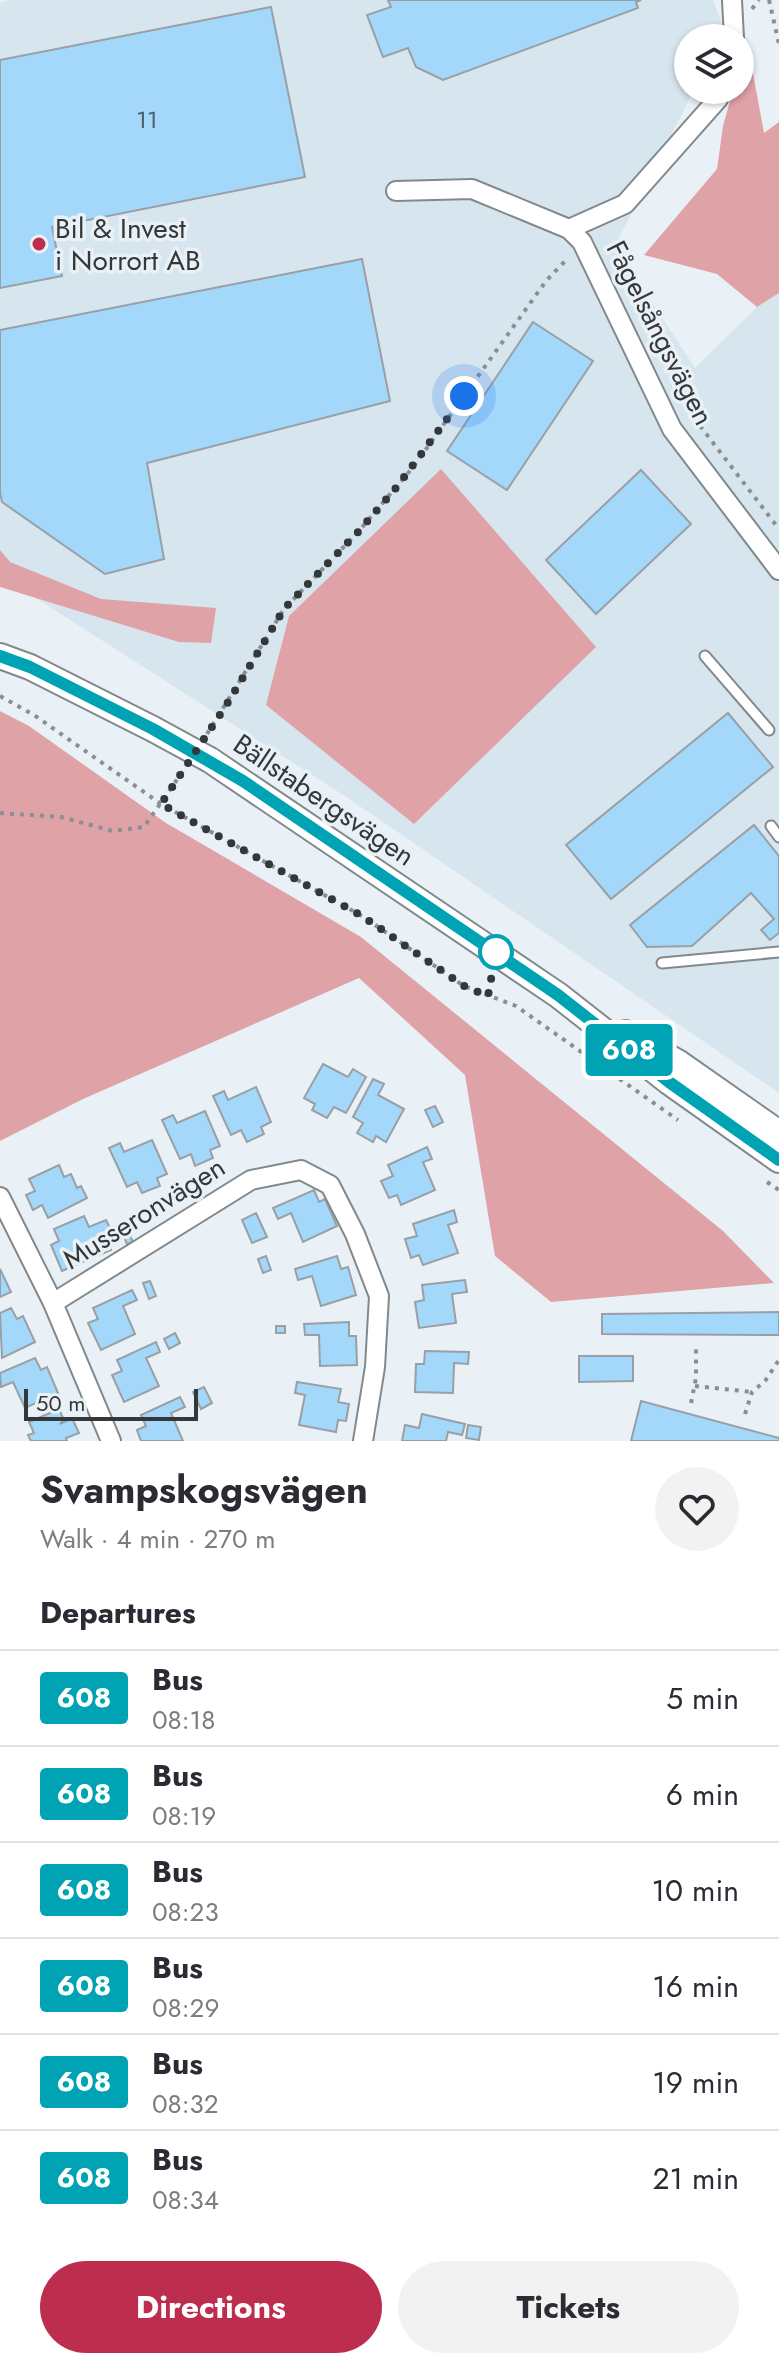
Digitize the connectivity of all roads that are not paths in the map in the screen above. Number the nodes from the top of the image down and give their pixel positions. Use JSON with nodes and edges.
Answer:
{"nodes":[{"id":1,"x":732,"y":0,"type":"edge"},
{"id":2,"x":733,"y":24,"type":"edge"},
{"id":3,"x":714,"y":104,"type":"edge"},
{"id":4,"x":396,"y":191,"type":"dead end"},
{"id":5,"x":576,"y":236,"type":"junction"},
{"id":6,"x":779,"y":570,"type":"edge"},
{"id":7,"x":0,"y":656,"type":"edge"},
{"id":8,"x":705,"y":656,"type":"dead end"},
{"id":9,"x":769,"y":730,"type":"dead end"},
{"id":10,"x":771,"y":826,"type":"dead end"},
{"id":11,"x":779,"y":837,"type":"edge"},
{"id":12,"x":779,"y":952,"type":"edge"},
{"id":13,"x":662,"y":963,"type":"dead end"},
{"id":14,"x":558,"y":995,"type":"junction"},
{"id":15,"x":779,"y":1133,"type":"edge"},
{"id":16,"x":779,"y":1160,"type":"edge"},
{"id":17,"x":0,"y":1197,"type":"edge"},
{"id":18,"x":53,"y":1303,"type":"junction"},
{"id":19,"x":111,"y":1441,"type":"edge"},
{"id":20,"x":363,"y":1441,"type":"edge"}],
"edges":[{"from":1,"to":2,"type":"street"},
{"from":3,"to":5,"type":"street"},
{"from":4,"to":5,"type":"street","name":"Fågelsångsvägen"},
{"from":5,"to":6,"type":"street","name":"Fågelsångsvägen"},
{"from":7,"to":14,"type":"street","name":"Bällstabergsvägen","bridge":true},
{"from":8,"to":9,"type":"lane"},
{"from":10,"to":11,"type":"lane"},
{"from":12,"to":13,"type":"lane"},
{"from":14,"to":15,"type":"street","name":"Bällstabergsvägen"},
{"from":14,"to":16,"type":"street","name":"Bällstabergsvägen"},
{"from":17,"to":18,"type":"street","name":"Musseronvägen"},
{"from":18,"to":19,"type":"street","name":"Musseronvägen"},
{"from":18,"to":20,"type":"street","name":"Musseronvägen"}]}
